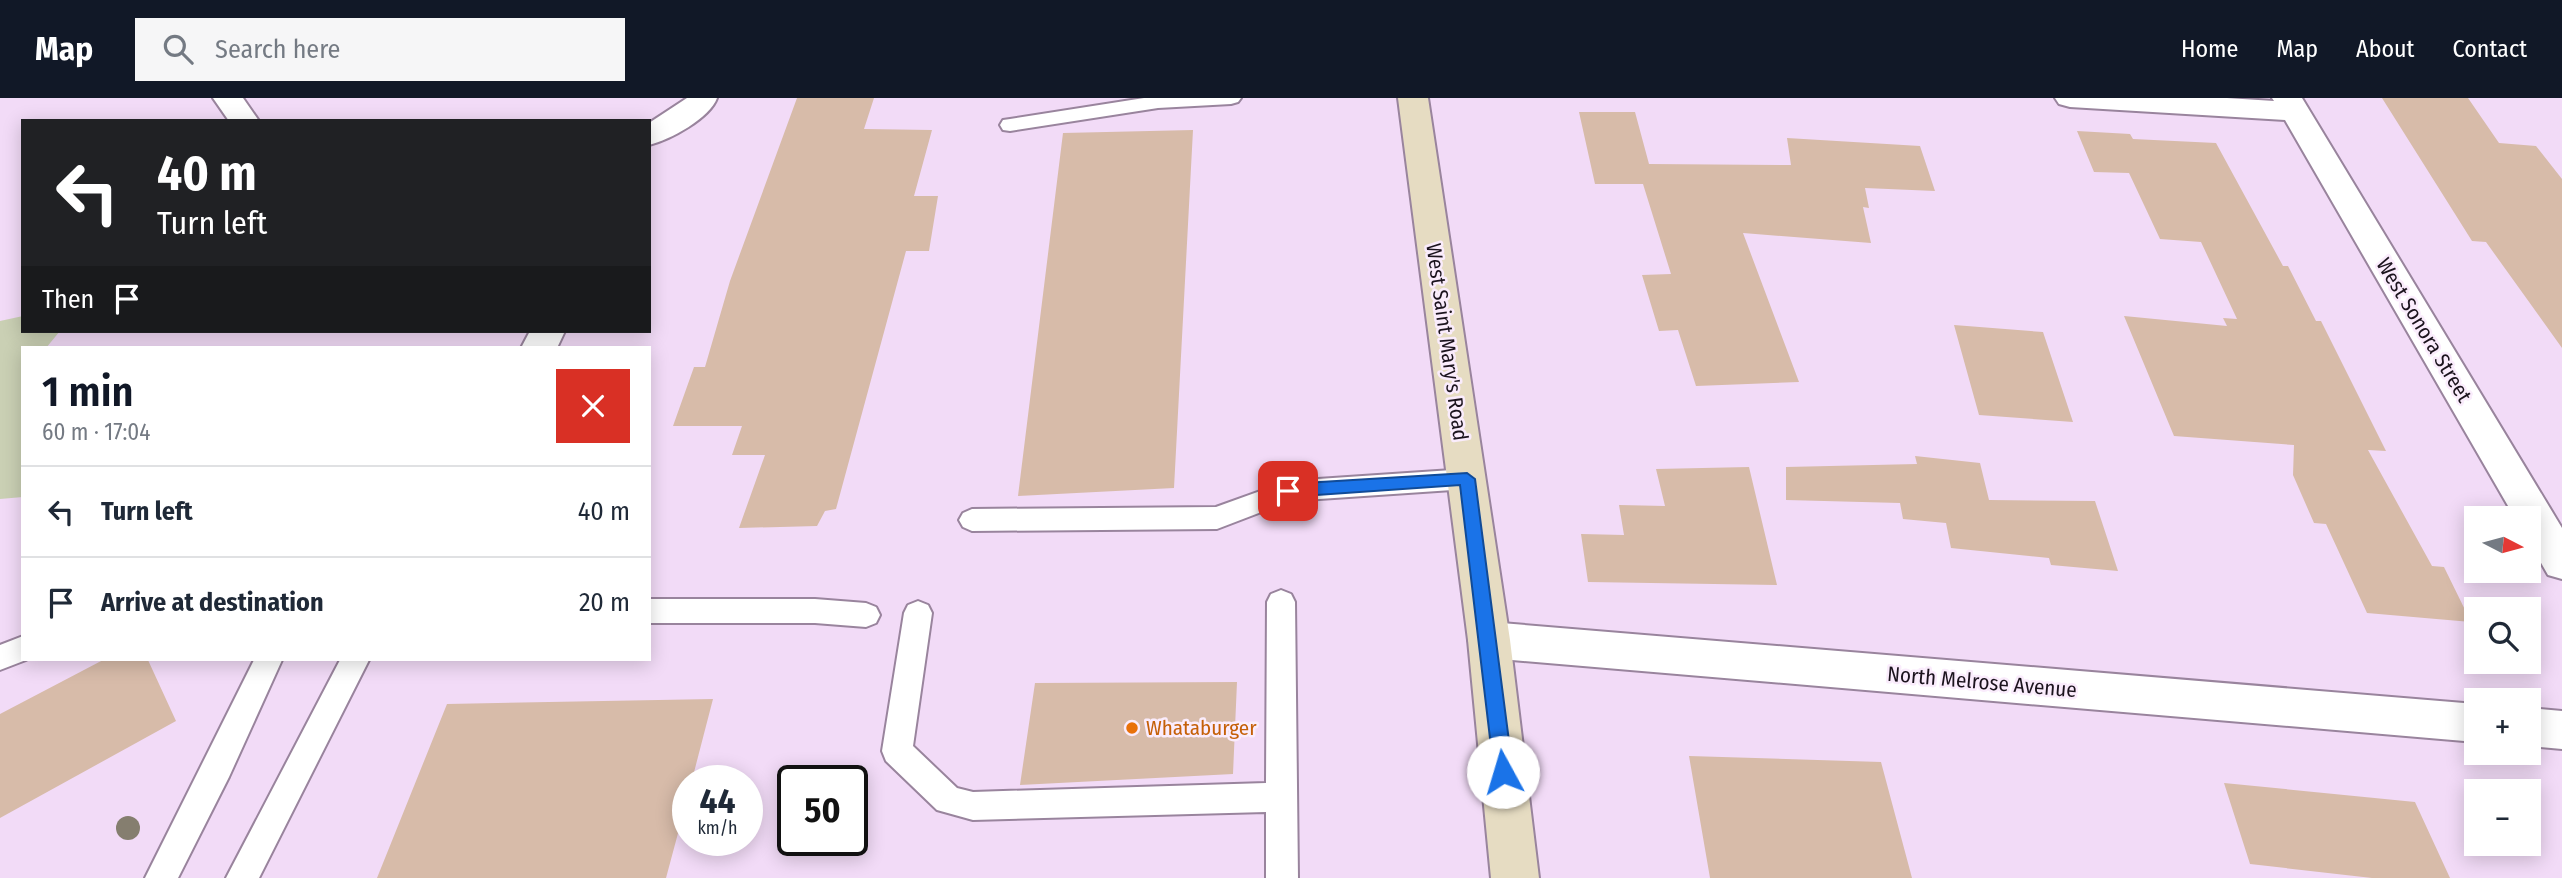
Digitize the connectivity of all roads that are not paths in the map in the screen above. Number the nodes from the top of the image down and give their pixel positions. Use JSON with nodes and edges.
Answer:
{"nodes":[{"id":1,"x":228,"y":98,"type":"edge"},
{"id":2,"x":702,"y":98,"type":"edge"},
{"id":3,"x":1231,"y":98,"type":"edge"},
{"id":4,"x":1413,"y":98,"type":"edge"},
{"id":5,"x":2070,"y":98,"type":"edge"},
{"id":6,"x":2291,"y":104,"type":"edge"},
{"id":7,"x":243,"y":119,"type":"edge"},
{"id":8,"x":1010,"y":125,"type":"dead end"},
{"id":9,"x":651,"y":135,"type":"edge"},
{"id":10,"x":1467,"y":479,"type":"junction"},
{"id":11,"x":972,"y":520,"type":"dead end"},
{"id":12,"x":2562,"y":562,"type":"edge"},
{"id":13,"x":1281,"y":602,"type":"dead end"},
{"id":14,"x":651,"y":611,"type":"edge"},
{"id":15,"x":918,"y":613,"type":"dead end"},
{"id":16,"x":866,"y":615,"type":"dead end"},
{"id":17,"x":1489,"y":640,"type":"junction"},
{"id":18,"x":21,"y":649,"type":"edge"},
{"id":19,"x":0,"y":658,"type":"edge"},
{"id":20,"x":268,"y":661,"type":"edge"},
{"id":21,"x":354,"y":661,"type":"edge"},
{"id":22,"x":2464,"y":722,"type":"edge"},
{"id":23,"x":2541,"y":728,"type":"edge"},
{"id":24,"x":2562,"y":730,"type":"edge"},
{"id":25,"x":1282,"y":797,"type":"junction"},
{"id":26,"x":161,"y":878,"type":"edge"},
{"id":27,"x":242,"y":878,"type":"edge"},
{"id":28,"x":1282,"y":878,"type":"edge"},
{"id":29,"x":1515,"y":878,"type":"edge"}],
"edges":[{"from":1,"to":7,"type":"street"},
{"from":2,"to":9,"type":"street"},
{"from":3,"to":8,"type":"lane"},
{"from":4,"to":10,"type":"main road","name":"West Saint Mary's Road"},
{"from":5,"to":6,"type":"street"},
{"from":6,"to":12,"type":"street","name":"West Sonora Street"},
{"from":10,"to":11,"type":"lane"},
{"from":10,"to":17,"type":"main road","name":"West Saint Mary's Road"},
{"from":13,"to":25,"type":"lane"},
{"from":14,"to":16,"type":"lane"},
{"from":15,"to":25,"type":"lane"},
{"from":17,"to":22,"type":"street","name":"North Melrose Avenue"},
{"from":17,"to":29,"type":"main road","name":"West Saint Mary's Road"},
{"from":18,"to":19,"type":"lane"},
{"from":20,"to":26,"type":"lane"},
{"from":21,"to":27,"type":"lane"},
{"from":23,"to":24,"type":"street"},
{"from":25,"to":28,"type":"lane"}]}
